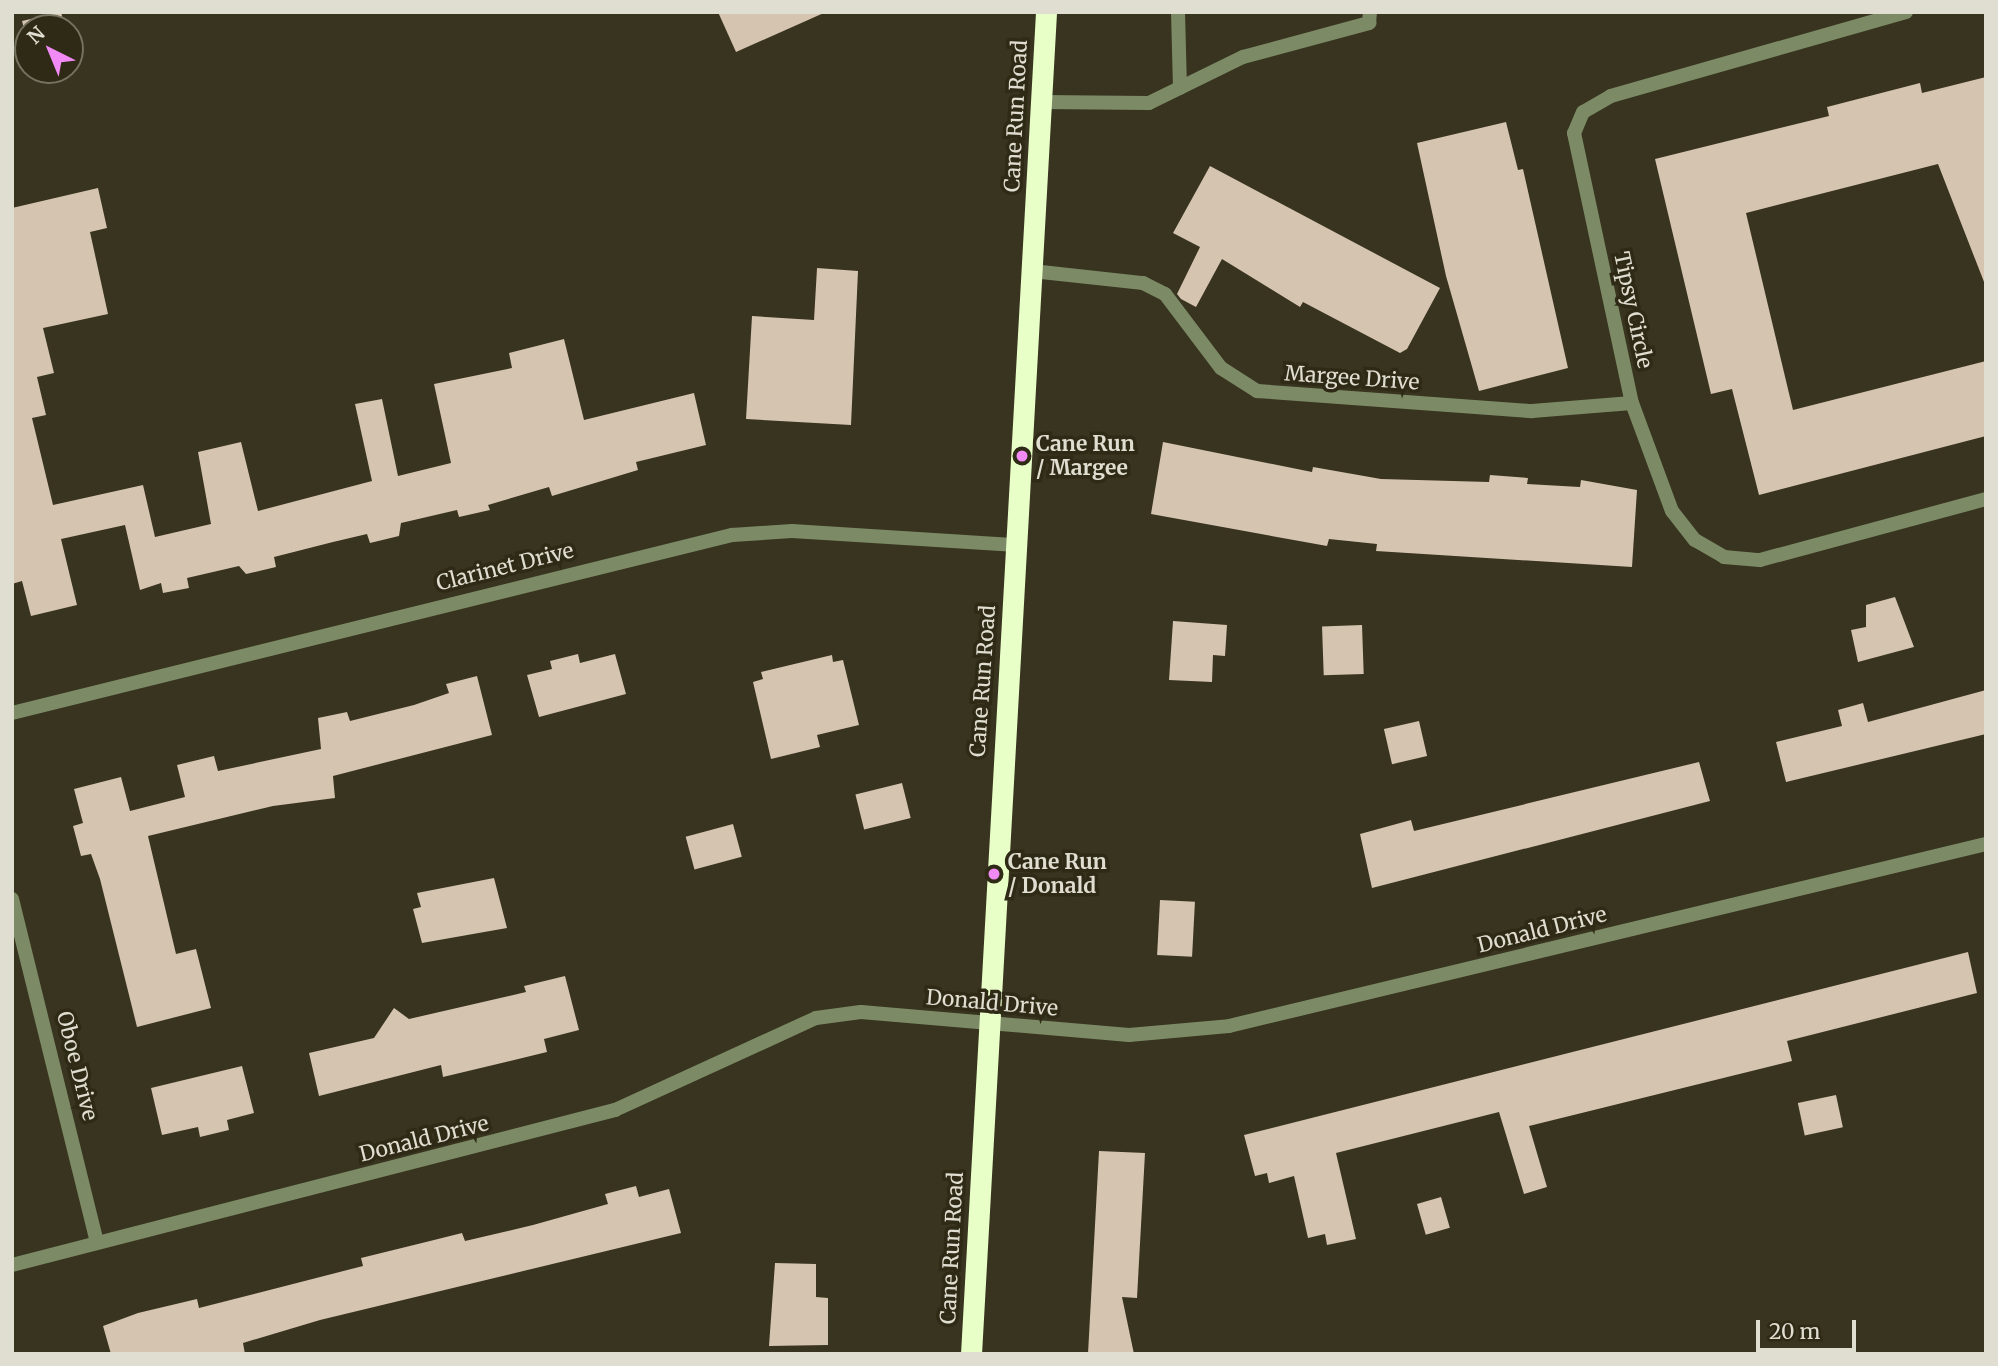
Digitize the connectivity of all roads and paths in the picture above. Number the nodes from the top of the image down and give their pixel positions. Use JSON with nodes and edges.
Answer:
{"nodes":[{"id":1,"x":1046,"y":12,"type":"edge"},
{"id":2,"x":1178,"y":12,"type":"edge"},
{"id":3,"x":1370,"y":12,"type":"edge"},
{"id":4,"x":1906,"y":12,"type":"edge"},
{"id":5,"x":1180,"y":88,"type":"junction"},
{"id":6,"x":1041,"y":102,"type":"junction"},
{"id":7,"x":1032,"y":271,"type":"junction"},
{"id":8,"x":1632,"y":403,"type":"junction"},
{"id":9,"x":1986,"y":499,"type":"edge"},
{"id":10,"x":1017,"y":545,"type":"junction"},
{"id":11,"x":12,"y":713,"type":"edge"},
{"id":12,"x":1986,"y":844,"type":"edge"},
{"id":13,"x":12,"y":899,"type":"edge"},
{"id":14,"x":988,"y":1024,"type":"junction"},
{"id":15,"x":97,"y":1243,"type":"junction"},
{"id":16,"x":12,"y":1265,"type":"edge"},
{"id":17,"x":971,"y":1354,"type":"edge"}],
"edges":[{"from":1,"to":6,"type":"highway","name":"Cane Run Road"},
{"from":2,"to":5,"type":"street"},
{"from":3,"to":5,"type":"street"},
{"from":4,"to":8,"type":"street","name":"Tipsy Circle"},
{"from":5,"to":6,"type":"street"},
{"from":6,"to":7,"type":"highway","name":"Cane Run Road"},
{"from":7,"to":8,"type":"street","name":"Margee Drive"},
{"from":7,"to":10,"type":"highway","name":"Cane Run Road"},
{"from":8,"to":9,"type":"street","name":"Tipsy Circle"},
{"from":10,"to":11,"type":"street","name":"Clarinet Drive"},
{"from":10,"to":14,"type":"highway","name":"Cane Run Road"},
{"from":12,"to":14,"type":"street","name":"Donald Drive"},
{"from":13,"to":15,"type":"street","name":"Oboe Drive"},
{"from":14,"to":15,"type":"street","name":"Donald Drive"},
{"from":14,"to":17,"type":"highway","name":"Cane Run Road"},
{"from":15,"to":16,"type":"street","name":"Donald Drive"}]}
